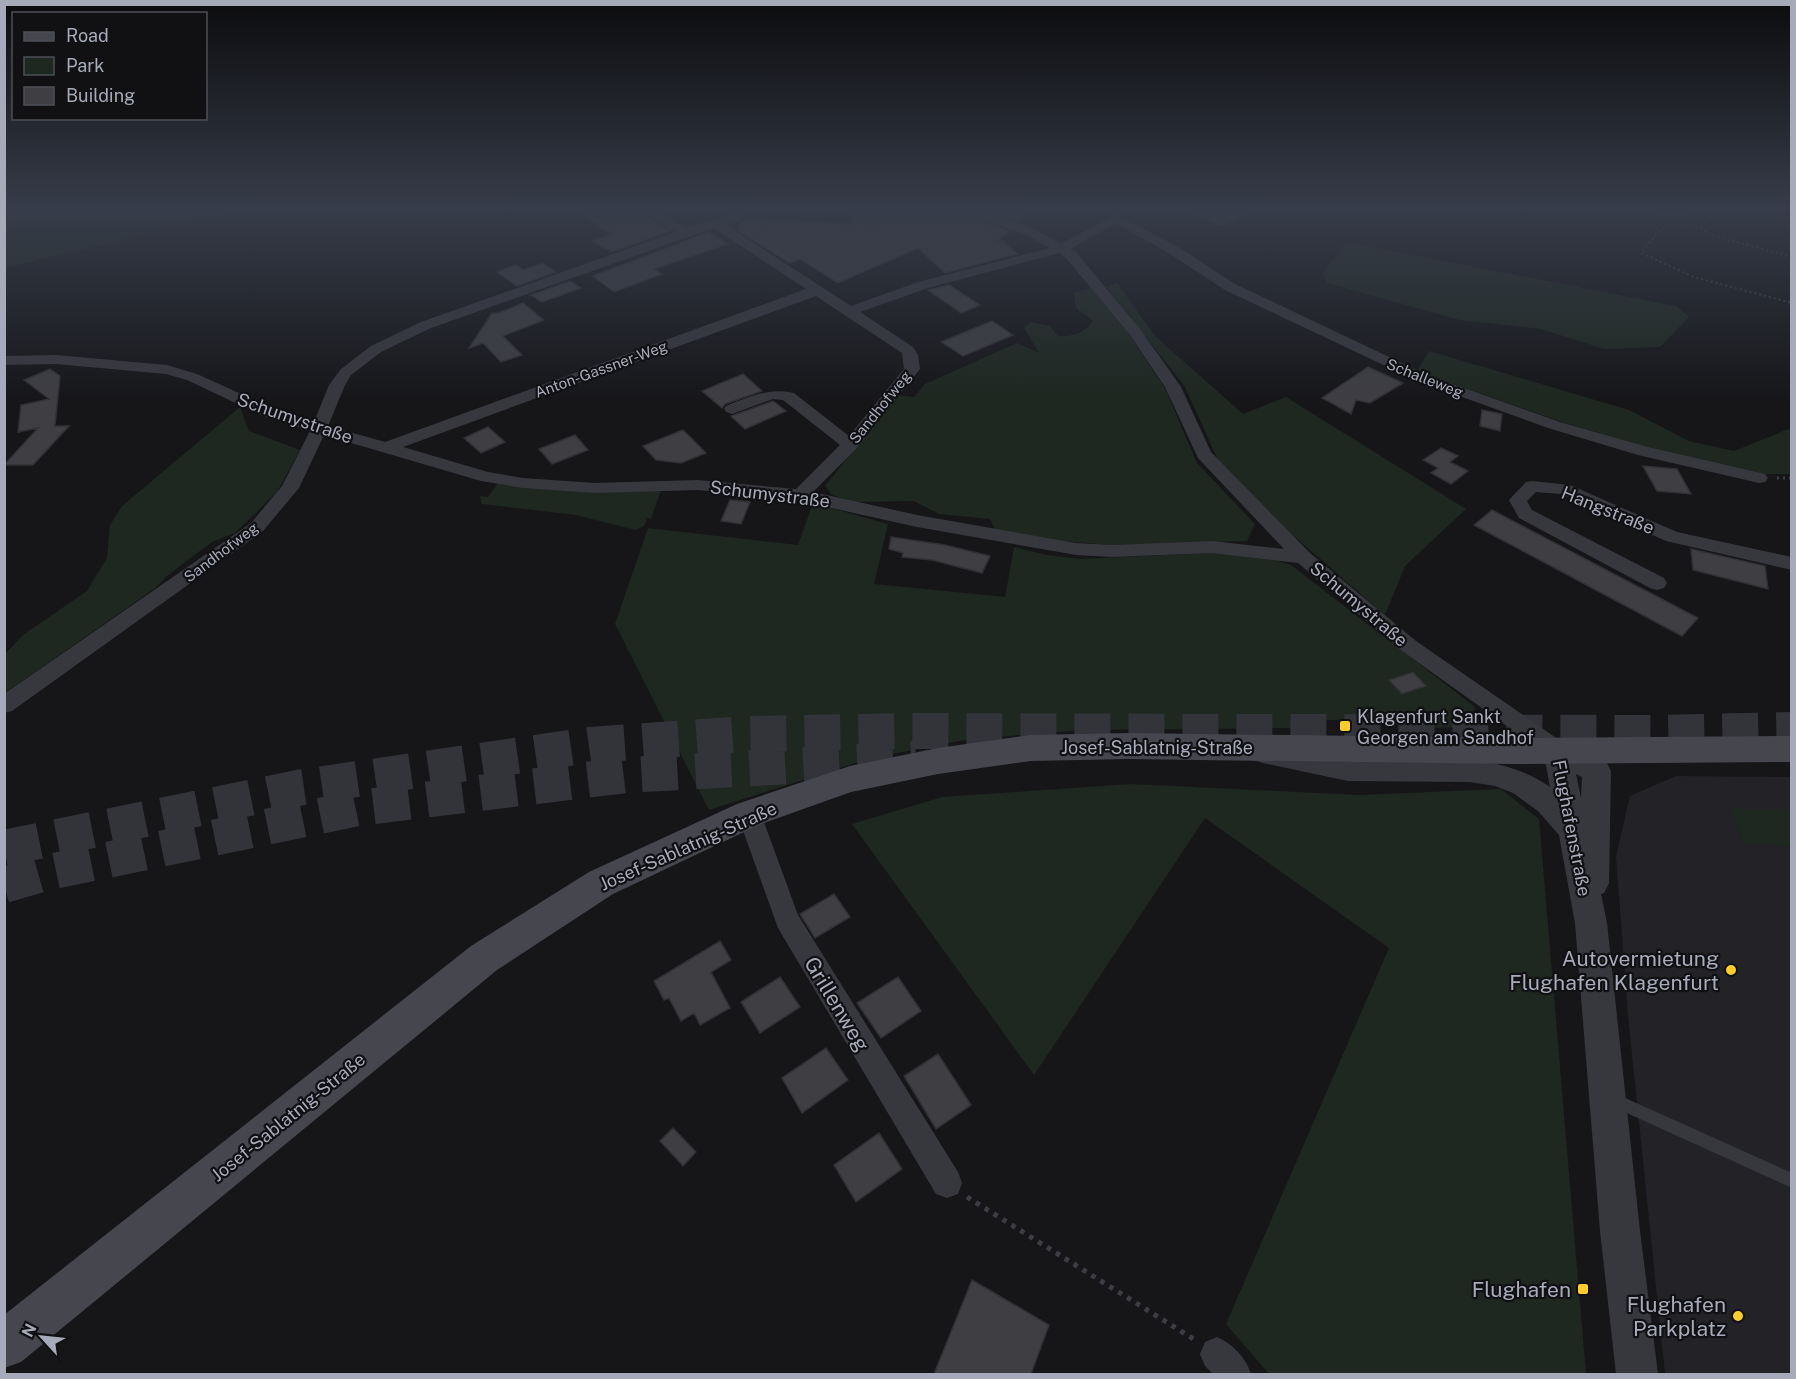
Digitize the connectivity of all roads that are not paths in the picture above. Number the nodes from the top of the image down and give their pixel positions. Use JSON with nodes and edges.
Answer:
{"nodes":[{"id":1,"x":574,"y":272,"type":"edge"},
{"id":2,"x":791,"y":272,"type":"edge"},
{"id":3,"x":977,"y":272,"type":"edge"},
{"id":4,"x":1084,"y":272,"type":"edge"},
{"id":5,"x":1208,"y":272,"type":"edge"},
{"id":6,"x":818,"y":290,"type":"junction"},
{"id":7,"x":851,"y":311,"type":"junction"},
{"id":8,"x":4,"y":361,"type":"edge"},
{"id":9,"x":732,"y":408,"type":"dead end"},
{"id":10,"x":319,"y":429,"type":"junction"},
{"id":11,"x":850,"y":445,"type":"junction"},
{"id":12,"x":385,"y":448,"type":"junction"},
{"id":13,"x":1759,"y":478,"type":"dead end"},
{"id":14,"x":800,"y":495,"type":"junction"},
{"id":15,"x":1303,"y":557,"type":"junction"},
{"id":16,"x":1791,"y":564,"type":"edge"},
{"id":17,"x":1657,"y":583,"type":"dead end"},
{"id":18,"x":4,"y":705,"type":"edge"},
{"id":19,"x":1241,"y":747,"type":"junction"},
{"id":20,"x":1791,"y":749,"type":"edge"},
{"id":21,"x":1557,"y":750,"type":"junction"},
{"id":22,"x":749,"y":814,"type":"junction"},
{"id":23,"x":1573,"y":831,"type":"junction"},
{"id":24,"x":1591,"y":923,"type":"junction"},
{"id":25,"x":1606,"y":1096,"type":"junction"},
{"id":26,"x":1791,"y":1181,"type":"edge"},
{"id":27,"x":954,"y":1188,"type":"road end"},
{"id":28,"x":4,"y":1345,"type":"edge"},
{"id":29,"x":1638,"y":1374,"type":"edge"}],
"edges":[{"from":1,"to":10,"type":"street","name":"Sandhofweg"},
{"from":2,"to":6,"type":"street","name":"Sandhofweg"},
{"from":3,"to":7,"type":"street"},
{"from":4,"to":15,"type":"street"},
{"from":5,"to":13,"type":"street","name":"Schalleweg"},
{"from":6,"to":7,"type":"street","name":"Sandhofweg"},
{"from":6,"to":12,"type":"street","name":"Anton-Gassner-Weg"},
{"from":7,"to":11,"type":"street","name":"Sandhofweg"},
{"from":8,"to":10,"type":"street","name":"Schumystraße"},
{"from":9,"to":11,"type":"street"},
{"from":10,"to":12,"type":"street","name":"Schumystraße"},
{"from":10,"to":18,"type":"street","name":"Sandhofweg"},
{"from":11,"to":14,"type":"street","name":"Sandhofweg"},
{"from":12,"to":14,"type":"street","name":"Schumystraße"},
{"from":14,"to":15,"type":"street","name":"Schumystraße"},
{"from":15,"to":21,"type":"street","name":"Schumystraße"},
{"from":16,"to":17,"type":"street","name":"Hangstraße"},
{"from":19,"to":21,"type":"main road","name":"Josef-Sablatnig-Straße"},
{"from":19,"to":22,"type":"main road","name":"Josef-Sablatnig-Straße"},
{"from":19,"to":23,"type":"street"},
{"from":20,"to":21,"type":"main road","name":"Josef-Sablatnig-Straße"},
{"from":21,"to":23,"type":"street","name":"Flughafenstraße"},
{"from":21,"to":24,"type":"street","name":"Flughafenstraße"},
{"from":22,"to":27,"type":"street","name":"Grillenweg"},
{"from":22,"to":28,"type":"main road","name":"Josef-Sablatnig-Straße"},
{"from":23,"to":24,"type":"street","name":"Flughafenstraße"},
{"from":24,"to":25,"type":"street","name":"Flughafenstraße"},
{"from":25,"to":26,"type":"lane"},
{"from":25,"to":29,"type":"street","name":"Flughafenstraße"}]}
